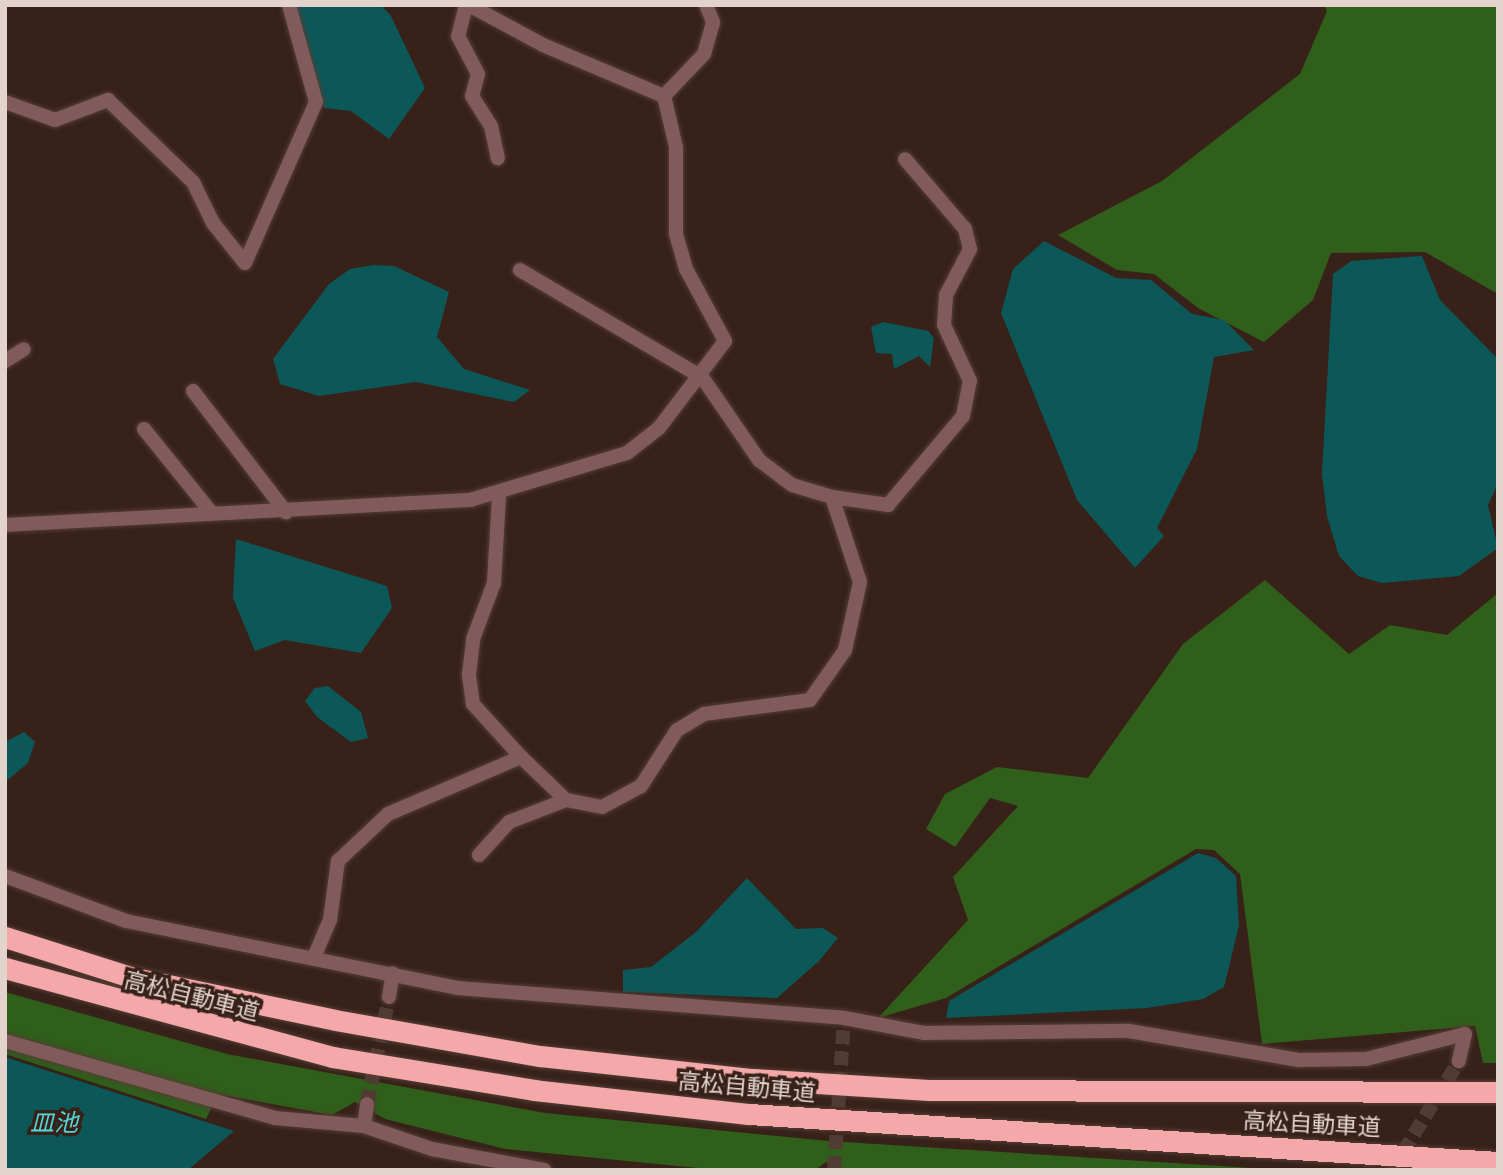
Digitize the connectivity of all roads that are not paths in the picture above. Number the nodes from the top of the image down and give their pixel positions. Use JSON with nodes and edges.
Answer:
{"nodes":[{"id":1,"x":289,"y":5,"type":"edge"},
{"id":2,"x":467,"y":5,"type":"edge"},
{"id":3,"x":706,"y":5,"type":"edge"},
{"id":4,"x":664,"y":96,"type":"junction"},
{"id":5,"x":5,"y":102,"type":"edge"},
{"id":6,"x":498,"y":158,"type":"dead end"},
{"id":7,"x":905,"y":159,"type":"dead end"},
{"id":8,"x":520,"y":270,"type":"dead end"},
{"id":9,"x":24,"y":349,"type":"dead end"},
{"id":10,"x":5,"y":361,"type":"edge"},
{"id":11,"x":702,"y":377,"type":"junction"},
{"id":12,"x":193,"y":391,"type":"dead end"},
{"id":13,"x":144,"y":429,"type":"dead end"},
{"id":14,"x":499,"y":495,"type":"junction"},
{"id":15,"x":832,"y":497,"type":"junction"},
{"id":16,"x":211,"y":512,"type":"junction"},
{"id":17,"x":286,"y":512,"type":"junction"},
{"id":18,"x":5,"y":525,"type":"edge"},
{"id":19,"x":522,"y":757,"type":"junction"},
{"id":20,"x":566,"y":800,"type":"junction"},
{"id":21,"x":479,"y":855,"type":"dead end"},
{"id":22,"x":5,"y":876,"type":"edge"},
{"id":23,"x":5,"y":937,"type":"edge"},
{"id":24,"x":315,"y":955,"type":"junction"},
{"id":25,"x":5,"y":968,"type":"edge"},
{"id":26,"x":393,"y":974,"type":"junction"},
{"id":27,"x":389,"y":997,"type":"tunnel mouth"},
{"id":28,"x":5,"y":1041,"type":"edge"},
{"id":29,"x":1459,"y":1061,"type":"tunnel mouth"},
{"id":30,"x":1498,"y":1092,"type":"edge"},
{"id":31,"x":368,"y":1104,"type":"tunnel mouth"},
{"id":32,"x":364,"y":1126,"type":"junction"},
{"id":33,"x":1498,"y":1162,"type":"edge"},
{"id":34,"x":544,"y":1170,"type":"edge"}],
"edges":[{"from":1,"to":5,"type":"street"},
{"from":2,"to":4,"type":"street"},
{"from":2,"to":6,"type":"street"},
{"from":3,"to":4,"type":"street"},
{"from":4,"to":11,"type":"street"},
{"from":7,"to":15,"type":"street"},
{"from":8,"to":11,"type":"street"},
{"from":9,"to":10,"type":"street"},
{"from":11,"to":14,"type":"street"},
{"from":11,"to":15,"type":"street"},
{"from":12,"to":17,"type":"street"},
{"from":13,"to":16,"type":"street"},
{"from":14,"to":17,"type":"street"},
{"from":14,"to":19,"type":"street"},
{"from":15,"to":20,"type":"street"},
{"from":16,"to":17,"type":"street"},
{"from":16,"to":18,"type":"street"},
{"from":19,"to":20,"type":"street"},
{"from":19,"to":24,"type":"street"},
{"from":20,"to":21,"type":"street"},
{"from":22,"to":24,"type":"street"},
{"from":23,"to":30,"type":"highway","name":"高松自動車道"},
{"from":24,"to":26,"type":"street"},
{"from":25,"to":33,"type":"highway","name":"高松自動車道"},
{"from":26,"to":27,"type":"street"},
{"from":26,"to":29,"type":"street"},
{"from":28,"to":32,"type":"street"},
{"from":31,"to":32,"type":"street"},
{"from":32,"to":34,"type":"street"}]}
